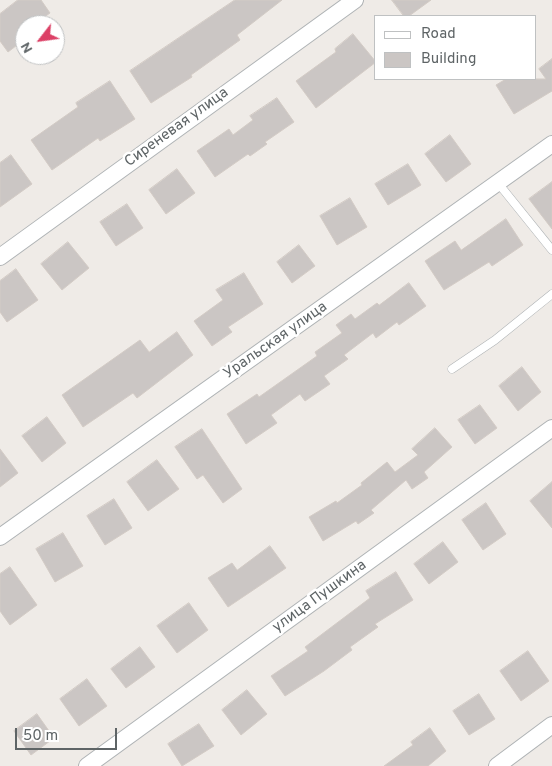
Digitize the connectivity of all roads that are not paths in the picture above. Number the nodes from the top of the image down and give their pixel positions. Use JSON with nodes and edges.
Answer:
{"nodes":[{"id":1,"x":355,"y":0,"type":"edge"},
{"id":2,"x":552,"y":144,"type":"edge"},
{"id":3,"x":498,"y":183,"type":"junction"},
{"id":4,"x":552,"y":250,"type":"edge"},
{"id":5,"x":0,"y":257,"type":"edge"},
{"id":6,"x":552,"y":294,"type":"edge"},
{"id":7,"x":452,"y":369,"type":"dead end"},
{"id":8,"x":552,"y":428,"type":"edge"},
{"id":9,"x":0,"y":537,"type":"edge"},
{"id":10,"x":552,"y":725,"type":"edge"},
{"id":11,"x":87,"y":766,"type":"edge"},
{"id":12,"x":497,"y":766,"type":"edge"}],
"edges":[{"from":1,"to":5,"type":"street","name":"Сиреневая улица"},
{"from":2,"to":3,"type":"street","name":"Уральская улица"},
{"from":3,"to":4,"type":"lane"},
{"from":3,"to":9,"type":"street","name":"Уральская улица"},
{"from":6,"to":7,"type":"lane"},
{"from":8,"to":11,"type":"street","name":"улица Пушкина"},
{"from":10,"to":12,"type":"street"}]}
